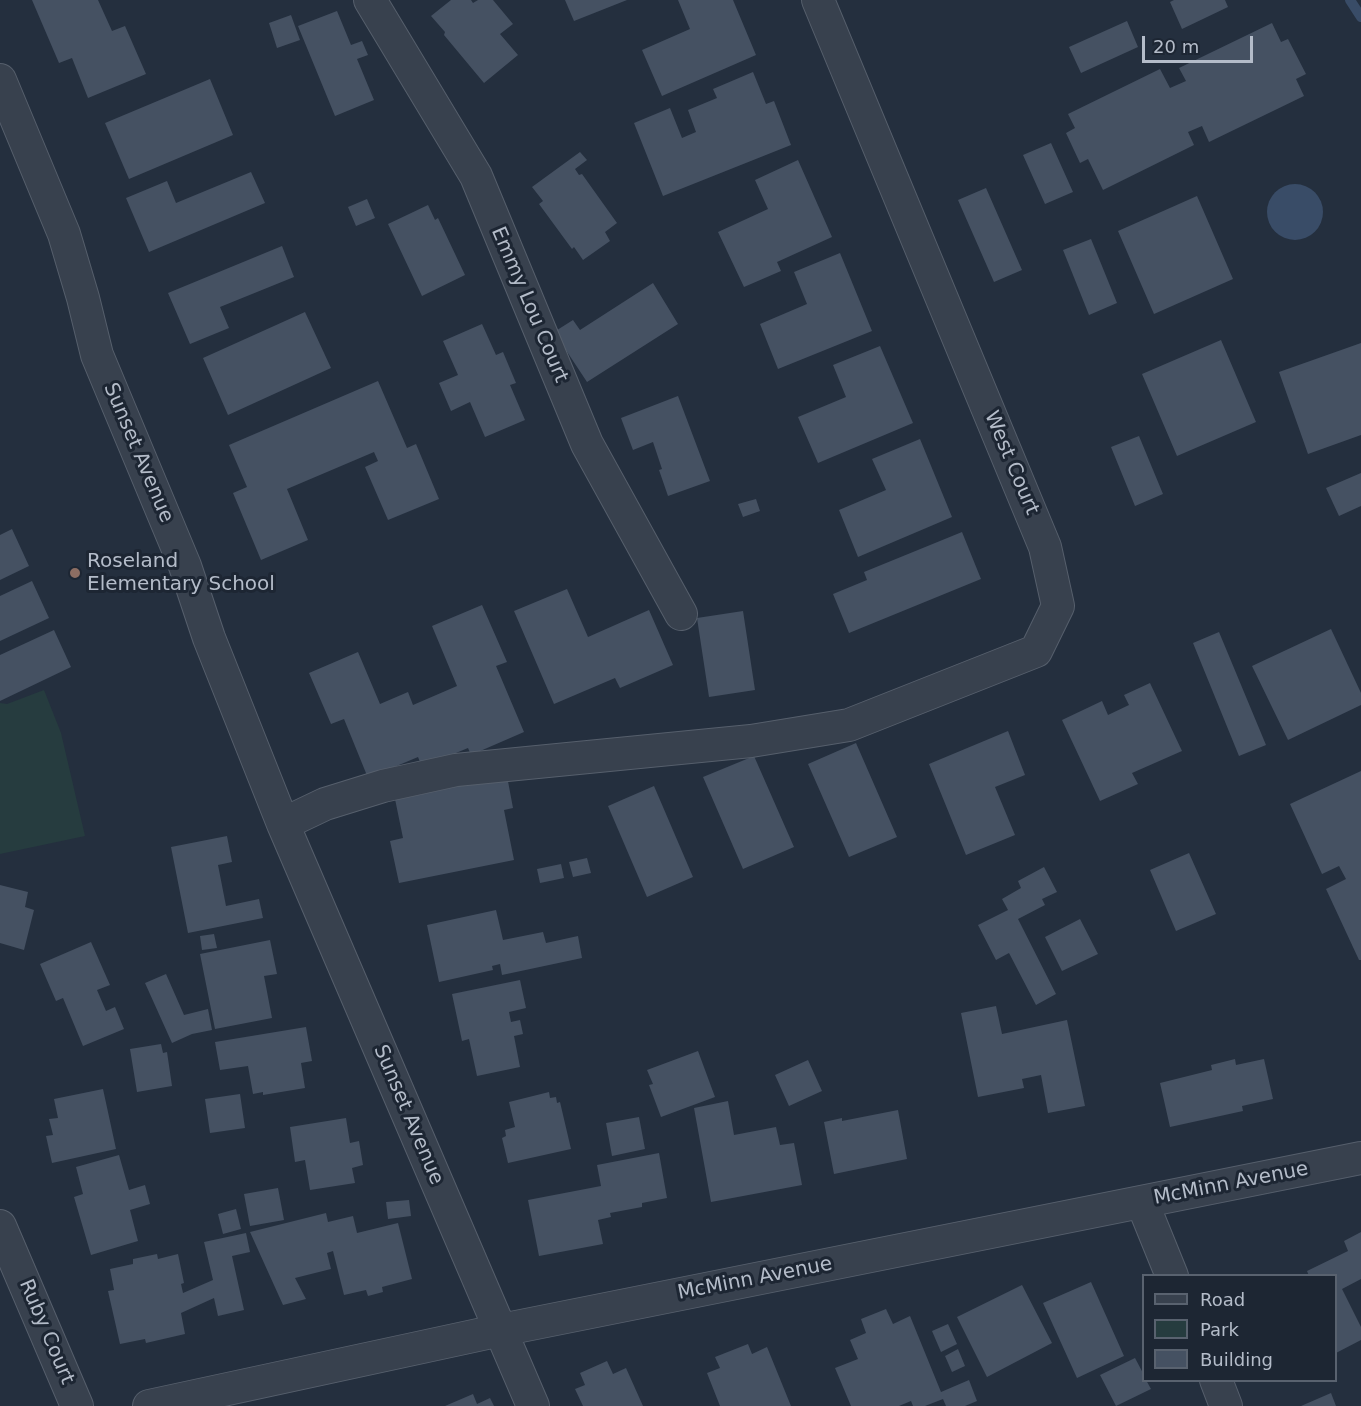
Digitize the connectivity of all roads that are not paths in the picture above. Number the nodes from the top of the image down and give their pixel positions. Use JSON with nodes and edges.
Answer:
{"nodes":[{"id":1,"x":370,"y":0,"type":"edge"},
{"id":2,"x":818,"y":0,"type":"edge"},
{"id":3,"x":0,"y":80,"type":"edge"},
{"id":4,"x":681,"y":614,"type":"dead end"},
{"id":5,"x":283,"y":824,"type":"junction"},
{"id":6,"x":1361,"y":1158,"type":"edge"},
{"id":7,"x":1142,"y":1202,"type":"junction"},
{"id":8,"x":0,"y":1226,"type":"edge"},
{"id":9,"x":1172,"y":1274,"type":"edge"},
{"id":10,"x":501,"y":1330,"type":"junction"},
{"id":11,"x":1217,"y":1382,"type":"edge"},
{"id":12,"x":77,"y":1406,"type":"edge"},
{"id":13,"x":149,"y":1406,"type":"edge"},
{"id":14,"x":534,"y":1406,"type":"edge"},
{"id":15,"x":1226,"y":1406,"type":"edge"}],
"edges":[{"from":1,"to":4,"type":"street","name":"Emmy Lou Court"},
{"from":2,"to":5,"type":"street","name":"West Court"},
{"from":3,"to":5,"type":"street","name":"Sunset Avenue"},
{"from":5,"to":10,"type":"street","name":"Sunset Avenue"},
{"from":6,"to":7,"type":"street","name":"McMinn Avenue"},
{"from":7,"to":9,"type":"street"},
{"from":7,"to":10,"type":"street","name":"McMinn Avenue"},
{"from":8,"to":12,"type":"street","name":"Ruby Court"},
{"from":10,"to":13,"type":"street","name":"McMinn Avenue"},
{"from":10,"to":14,"type":"street","name":"Sunset Avenue"},
{"from":11,"to":15,"type":"street"}]}
